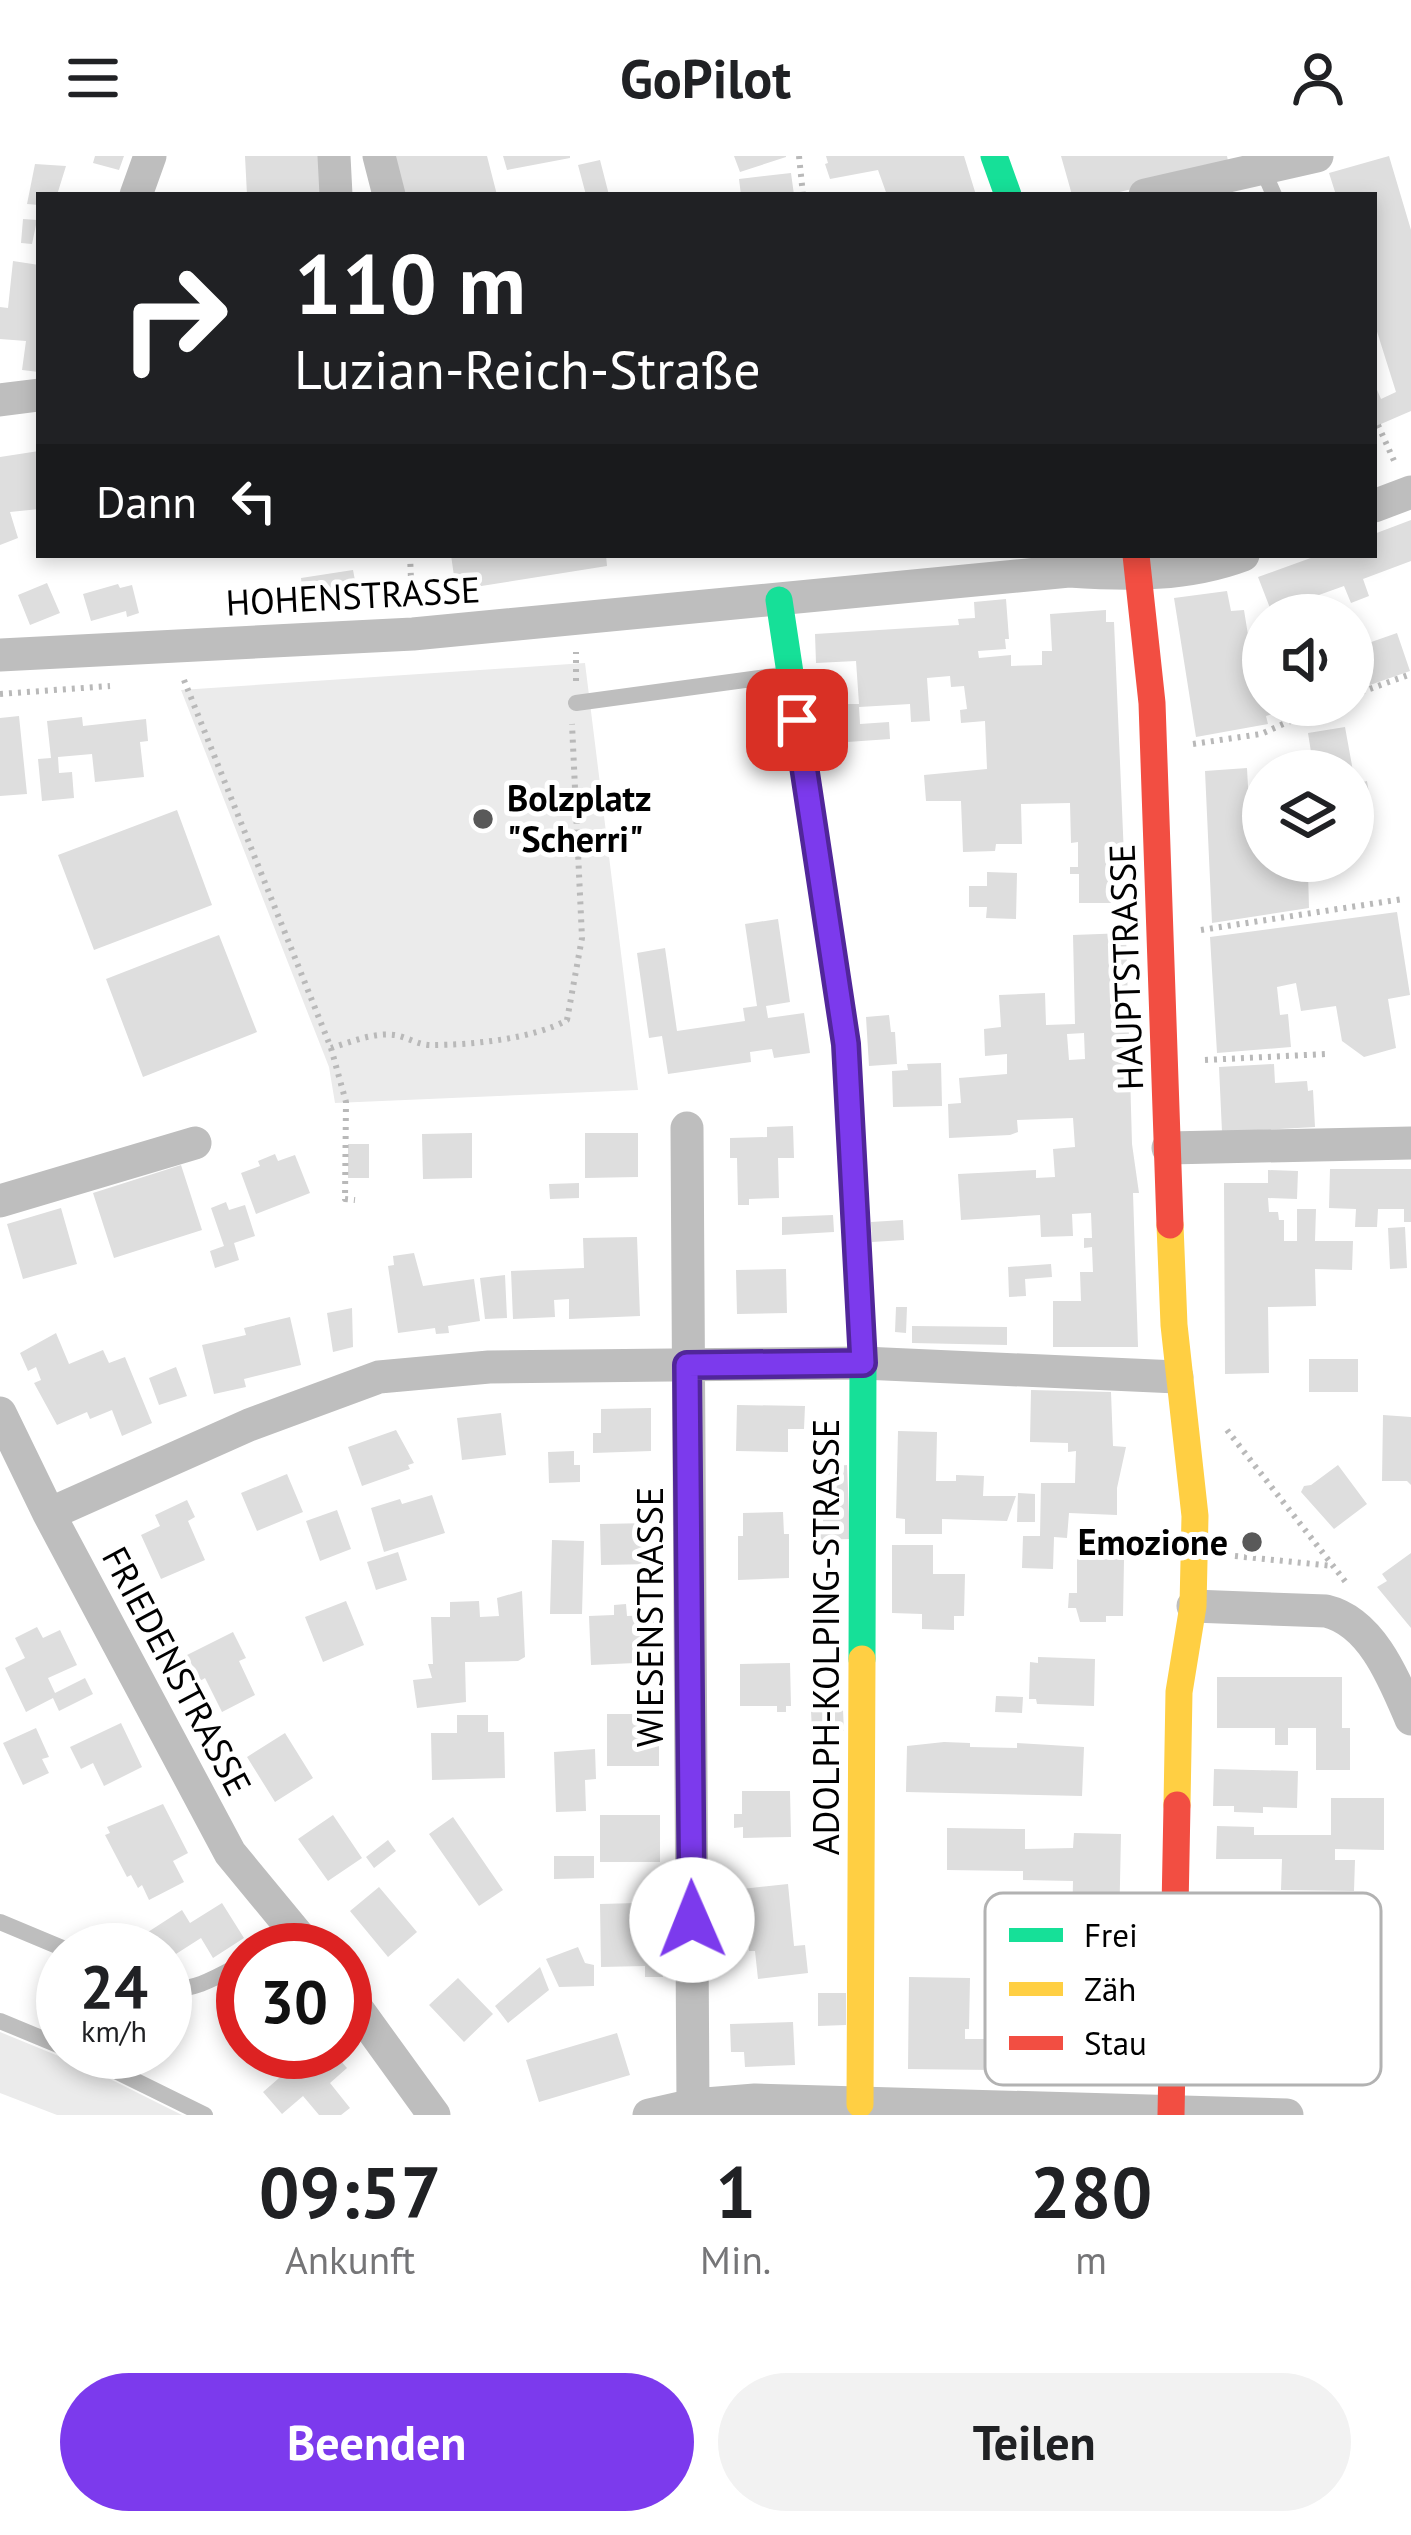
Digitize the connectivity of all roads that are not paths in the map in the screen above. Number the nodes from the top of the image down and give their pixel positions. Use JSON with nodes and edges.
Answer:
{"nodes":[{"id":1,"x":150,"y":156,"type":"edge"},
{"id":2,"x":334,"y":156,"type":"edge"},
{"id":3,"x":379,"y":156,"type":"edge"},
{"id":4,"x":994,"y":156,"type":"edge"},
{"id":5,"x":1317,"y":156,"type":"edge"},
{"id":6,"x":1266,"y":174,"type":"edge"},
{"id":7,"x":137,"y":192,"type":"edge"},
{"id":8,"x":336,"y":192,"type":"edge"},
{"id":9,"x":388,"y":192,"type":"edge"},
{"id":10,"x":1007,"y":192,"type":"edge"},
{"id":11,"x":1162,"y":192,"type":"edge"},
{"id":12,"x":36,"y":395,"type":"edge"},
{"id":13,"x":0,"y":400,"type":"edge"},
{"id":14,"x":1410,"y":493,"type":"edge"},
{"id":15,"x":1377,"y":505,"type":"edge"},
{"id":16,"x":1235,"y":558,"type":"edge"},
{"id":17,"x":1138,"y":566,"type":"edge"},
{"id":18,"x":779,"y":599,"type":"junction"},
{"id":19,"x":0,"y":655,"type":"edge"},
{"id":20,"x":791,"y":673,"type":"junction"},
{"id":21,"x":576,"y":703,"type":"road end"},
{"id":22,"x":687,"y":1128,"type":"dead end"},
{"id":23,"x":195,"y":1143,"type":"dead end"},
{"id":24,"x":1411,"y":1143,"type":"edge"},
{"id":25,"x":1168,"y":1148,"type":"junction"},
{"id":26,"x":0,"y":1201,"type":"edge"},
{"id":27,"x":863,"y":1363,"type":"junction"},
{"id":28,"x":687,"y":1365,"type":"junction"},
{"id":29,"x":1178,"y":1377,"type":"junction"},
{"id":30,"x":0,"y":1413,"type":"edge"},
{"id":31,"x":49,"y":1514,"type":"junction"},
{"id":32,"x":1193,"y":1606,"type":"junction"},
{"id":33,"x":1411,"y":1719,"type":"edge"},
{"id":34,"x":1175,"y":1893,"type":"edge"},
{"id":35,"x":0,"y":1922,"type":"edge"},
{"id":36,"x":277,"y":1923,"type":"edge"},
{"id":37,"x":36,"y":1937,"type":"edge"},
{"id":38,"x":0,"y":2021,"type":"edge"},
{"id":39,"x":372,"y":2029,"type":"edge"},
{"id":40,"x":36,"y":2036,"type":"edge"},
{"id":41,"x":131,"y":2079,"type":"edge"},
{"id":42,"x":860,"y":2104,"type":"junction"},
{"id":43,"x":693,"y":2105,"type":"junction"},
{"id":44,"x":1171,"y":2112,"type":"edge"},
{"id":45,"x":205,"y":2115,"type":"edge"},
{"id":46,"x":434,"y":2115,"type":"edge"},
{"id":47,"x":649,"y":2115,"type":"edge"},
{"id":48,"x":1287,"y":2115,"type":"edge"}],
"edges":[{"from":1,"to":7,"type":"street"},
{"from":2,"to":8,"type":"street"},
{"from":3,"to":9,"type":"street"},
{"from":4,"to":10,"type":"main road"},
{"from":5,"to":6,"type":"street"},
{"from":6,"to":11,"type":"street"},
{"from":12,"to":13,"type":"street"},
{"from":14,"to":15,"type":"street"},
{"from":16,"to":17,"type":"street","name":"HOHENSTRASSE"},
{"from":17,"to":18,"type":"street","name":"HOHENSTRASSE"},
{"from":17,"to":25,"type":"main road","name":"HAUPTSTRASSE"},
{"from":18,"to":19,"type":"street","name":"HOHENSTRASSE"},
{"from":18,"to":20,"type":"main road","name":"ADOLPH-KOLPING-STRASSE"},
{"from":20,"to":21,"type":"lane"},
{"from":20,"to":27,"type":"main road","name":"ADOLPH-KOLPING-STRASSE"},
{"from":22,"to":28,"type":"street","name":"WIESENSTRASSE"},
{"from":23,"to":26,"type":"street"},
{"from":24,"to":25,"type":"street"},
{"from":25,"to":29,"type":"main road","name":"HAUPTSTRASSE"},
{"from":27,"to":28,"type":"street"},
{"from":27,"to":29,"type":"street"},
{"from":27,"to":42,"type":"main road","name":"ADOLPH-KOLPING-STRASSE"},
{"from":28,"to":31,"type":"street"},
{"from":28,"to":43,"type":"street","name":"WIESENSTRASSE"},
{"from":29,"to":32,"type":"main road","name":"HAUPTSTRASSE"},
{"from":30,"to":31,"type":"street","name":"FRIEDENSTRASSE"},
{"from":31,"to":36,"type":"street","name":"FRIEDENSTRASSE"},
{"from":32,"to":33,"type":"street"},
{"from":32,"to":34,"type":"main road","name":"HAUPTSTRASSE"},
{"from":35,"to":37,"type":"lane"},
{"from":38,"to":40,"type":"lane"},
{"from":39,"to":46,"type":"street"},
{"from":41,"to":45,"type":"lane"},
{"from":42,"to":43,"type":"street"},
{"from":42,"to":44,"type":"street"},
{"from":43,"to":47,"type":"street"},
{"from":44,"to":48,"type":"street"}]}
